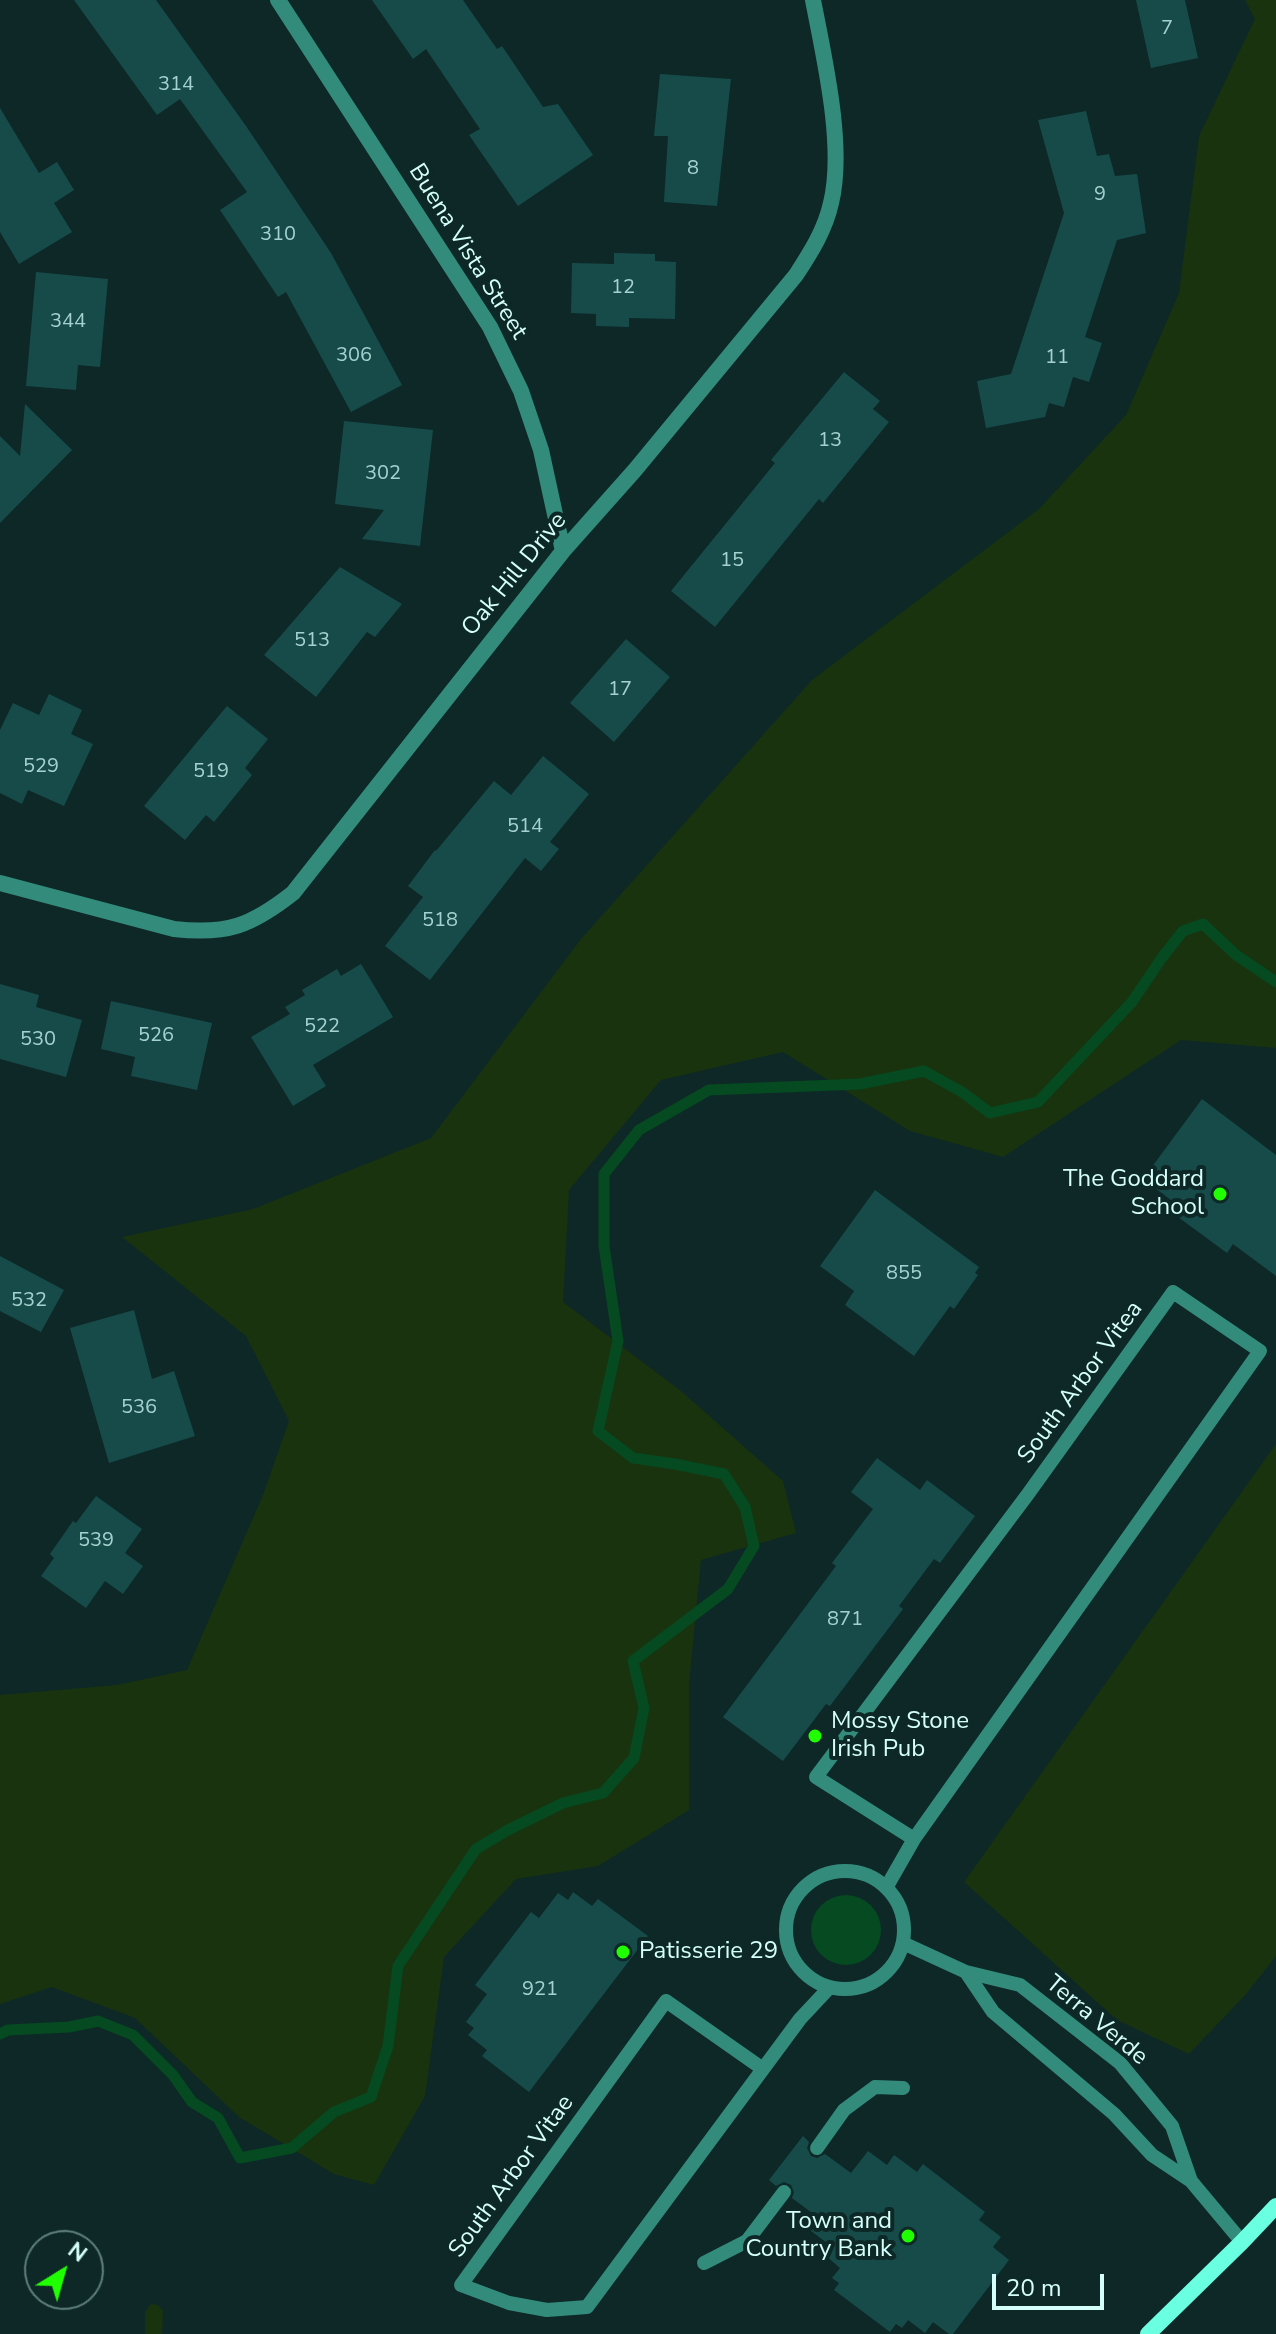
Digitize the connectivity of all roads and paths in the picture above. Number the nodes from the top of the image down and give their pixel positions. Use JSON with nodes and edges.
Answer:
{"nodes":[{"id":1,"x":278,"y":0,"type":"edge"},
{"id":2,"x":813,"y":0,"type":"edge"},
{"id":3,"x":563,"y":551,"type":"junction"},
{"id":4,"x":0,"y":883,"type":"edge"},
{"id":5,"x":914,"y":1839,"type":"junction"},
{"id":6,"x":886,"y":1888,"type":"junction"},
{"id":7,"x":903,"y":1943,"type":"junction"},
{"id":8,"x":966,"y":1972,"type":"junction"},
{"id":9,"x":829,"y":1988,"type":"junction"},
{"id":10,"x":763,"y":2069,"type":"junction"},
{"id":11,"x":903,"y":2088,"type":"dead end"},
{"id":12,"x":817,"y":2148,"type":"dead end"},
{"id":13,"x":1191,"y":2181,"type":"junction"},
{"id":14,"x":784,"y":2192,"type":"dead end"},
{"id":15,"x":1276,"y":2206,"type":"edge"},
{"id":16,"x":1242,"y":2242,"type":"junction"},
{"id":17,"x":704,"y":2263,"type":"dead end"},
{"id":18,"x":1148,"y":2334,"type":"edge"}],
"edges":[{"from":1,"to":3,"type":"street","name":"Buena Vista Street"},
{"from":2,"to":3,"type":"street","name":"Oak Hill Drive"},
{"from":3,"to":4,"type":"street","name":"Oak Hill Drive"},
{"from":5,"to":5,"type":"lane","name":"South Arbor Vitea"},
{"from":5,"to":6,"type":"lane","name":"South Arbor Vitea"},
{"from":6,"to":7,"type":"lane"},
{"from":6,"to":9,"type":"lane"},
{"from":7,"to":8,"type":"lane","name":"Terra Verde"},
{"from":7,"to":9,"type":"lane"},
{"from":8,"to":13,"type":"lane","name":"Terra Verde"},
{"from":8,"to":13,"type":"lane","name":"Terra Verde"},
{"from":9,"to":10,"type":"lane","name":"South Arbor Vitae"},
{"from":10,"to":10,"type":"lane","name":"South Arbor Vitae"},
{"from":11,"to":12,"type":"lane"},
{"from":13,"to":16,"type":"lane","name":"Terra Verde"},
{"from":14,"to":17,"type":"lane"},
{"from":15,"to":16,"type":"main road"},
{"from":16,"to":18,"type":"main road"}]}
